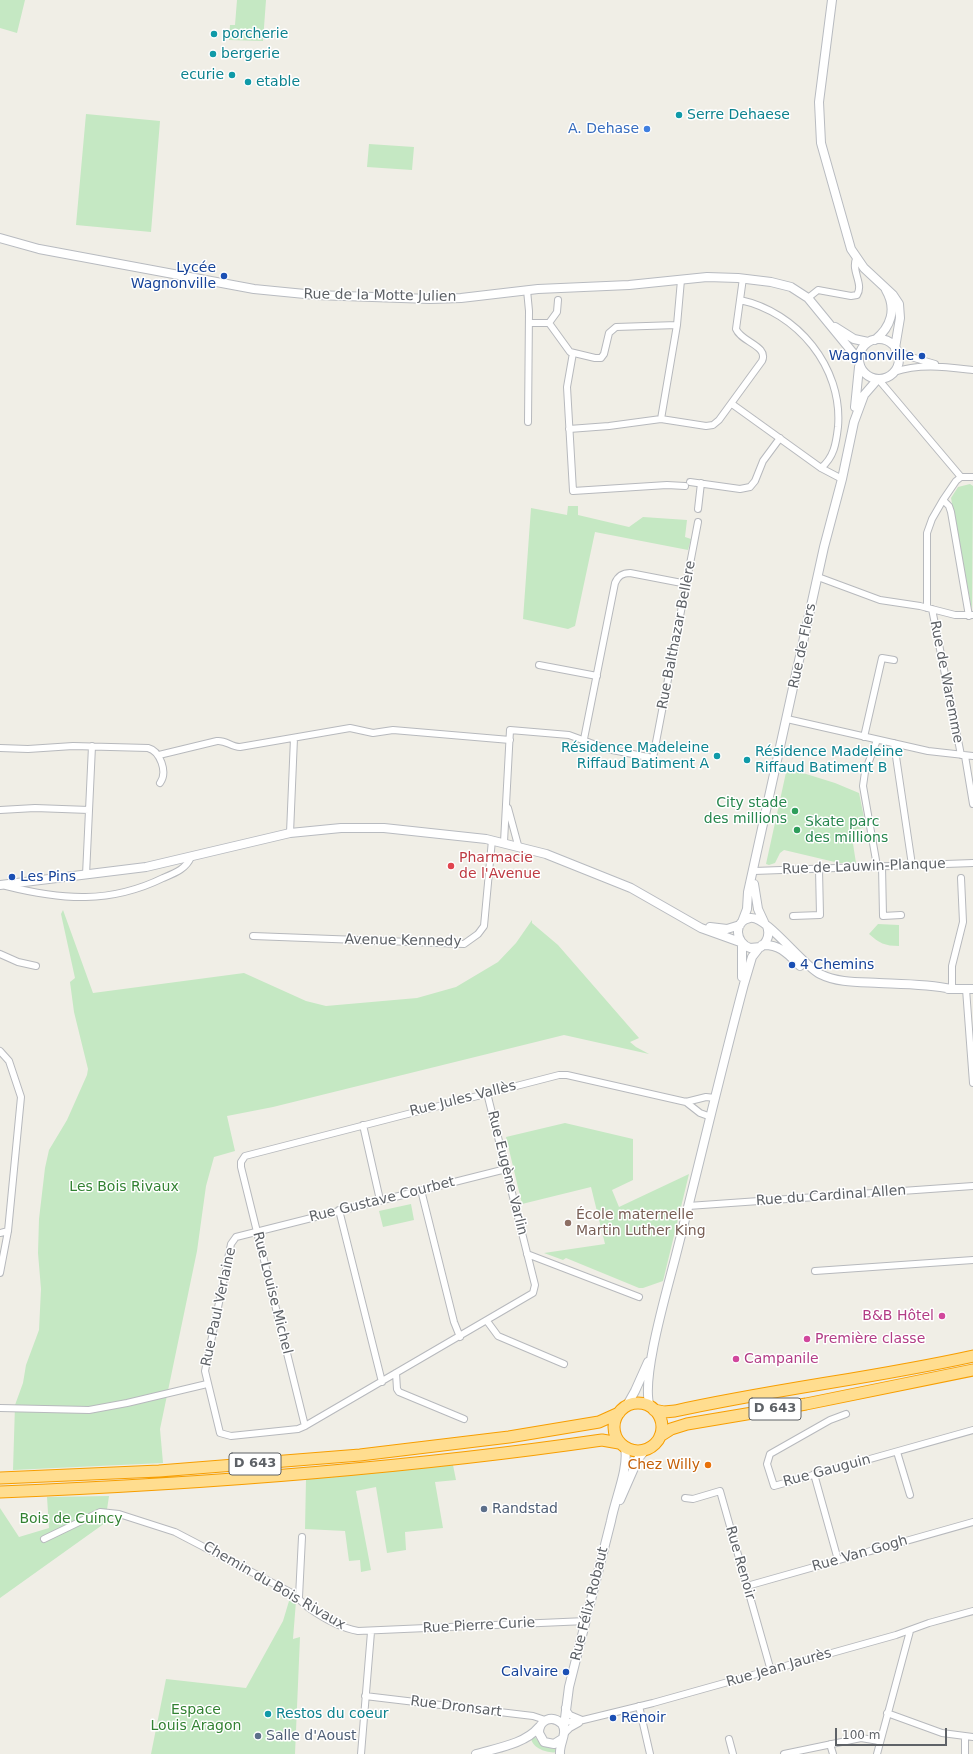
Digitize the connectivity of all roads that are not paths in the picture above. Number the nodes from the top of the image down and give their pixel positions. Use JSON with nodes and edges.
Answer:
{"nodes":[{"id":1,"x":832,"y":0,"type":"edge"},
{"id":2,"x":0,"y":238,"type":"edge"},
{"id":3,"x":856,"y":259,"type":"junction"},
{"id":4,"x":743,"y":278,"type":"junction"},
{"id":5,"x":682,"y":280,"type":"junction"},
{"id":6,"x":885,"y":288,"type":"junction"},
{"id":7,"x":527,"y":290,"type":"junction"},
{"id":8,"x":808,"y":298,"type":"junction"},
{"id":9,"x":558,"y":300,"type":"dead end"},
{"id":10,"x":740,"y":300,"type":"junction"},
{"id":11,"x":828,"y":321,"type":"junction"},
{"id":12,"x":529,"y":323,"type":"junction"},
{"id":13,"x":549,"y":323,"type":"junction"},
{"id":14,"x":677,"y":324,"type":"junction"},
{"id":15,"x":871,"y":341,"type":"junction"},
{"id":16,"x":896,"y":349,"type":"junction"},
{"id":17,"x":572,"y":353,"type":"junction"},
{"id":18,"x":859,"y":362,"type":"junction"},
{"id":19,"x":950,"y":367,"type":"junction"},
{"id":20,"x":973,"y":370,"type":"edge"},
{"id":21,"x":894,"y":372,"type":"junction"},
{"id":22,"x":878,"y":380,"type":"junction"},
{"id":23,"x":732,"y":404,"type":"junction"},
{"id":24,"x":661,"y":419,"type":"junction"},
{"id":25,"x":528,"y":422,"type":"dead end"},
{"id":26,"x":854,"y":422,"type":"junction"},
{"id":27,"x":569,"y":428,"type":"junction"},
{"id":28,"x":780,"y":438,"type":"junction"},
{"id":29,"x":821,"y":468,"type":"junction"},
{"id":30,"x":961,"y":477,"type":"junction"},
{"id":31,"x":973,"y":477,"type":"edge"},
{"id":32,"x":842,"y":479,"type":"junction"},
{"id":33,"x":690,"y":482,"type":"dead end"},
{"id":34,"x":701,"y":484,"type":"junction"},
{"id":35,"x":684,"y":486,"type":"dead end"},
{"id":36,"x":943,"y":500,"type":"junction"},
{"id":37,"x":698,"y":510,"type":"dead end"},
{"id":38,"x":698,"y":522,"type":"dead end"},
{"id":39,"x":818,"y":577,"type":"junction"},
{"id":40,"x":687,"y":584,"type":"junction"},
{"id":41,"x":929,"y":608,"type":"junction"},
{"id":42,"x":971,"y":616,"type":"edge"},
{"id":43,"x":894,"y":660,"type":"dead end"},
{"id":44,"x":539,"y":666,"type":"dead end"},
{"id":45,"x":597,"y":676,"type":"junction"},
{"id":46,"x":787,"y":719,"type":"junction"},
{"id":47,"x":864,"y":737,"type":"junction"},
{"id":48,"x":294,"y":738,"type":"junction"},
{"id":49,"x":584,"y":739,"type":"junction"},
{"id":50,"x":510,"y":740,"type":"junction"},
{"id":51,"x":877,"y":740,"type":"junction"},
{"id":52,"x":894,"y":743,"type":"junction"},
{"id":53,"x":92,"y":746,"type":"junction"},
{"id":54,"x":0,"y":748,"type":"edge"},
{"id":55,"x":159,"y":755,"type":"junction"},
{"id":56,"x":963,"y":755,"type":"junction"},
{"id":57,"x":973,"y":756,"type":"edge"},
{"id":58,"x":160,"y":783,"type":"dead end"},
{"id":59,"x":507,"y":801,"type":"junction"},
{"id":60,"x":973,"y":804,"type":"edge"},
{"id":61,"x":0,"y":810,"type":"edge"},
{"id":62,"x":89,"y":810,"type":"junction"},
{"id":63,"x":290,"y":833,"type":"junction"},
{"id":64,"x":492,"y":840,"type":"junction"},
{"id":65,"x":504,"y":842,"type":"junction"},
{"id":66,"x":518,"y":846,"type":"junction"},
{"id":67,"x":191,"y":857,"type":"junction"},
{"id":68,"x":973,"y":863,"type":"edge"},
{"id":69,"x":912,"y":865,"type":"junction"},
{"id":70,"x":879,"y":866,"type":"junction"},
{"id":71,"x":819,"y":868,"type":"junction"},
{"id":72,"x":754,"y":871,"type":"junction"},
{"id":73,"x":86,"y":875,"type":"junction"},
{"id":74,"x":961,"y":878,"type":"dead end"},
{"id":75,"x":1,"y":885,"type":"edge"},
{"id":76,"x":901,"y":915,"type":"dead end"},
{"id":77,"x":793,"y":916,"type":"dead end"},
{"id":78,"x":685,"y":918,"type":"junction"},
{"id":79,"x":741,"y":924,"type":"junction"},
{"id":80,"x":765,"y":924,"type":"junction"},
{"id":81,"x":253,"y":936,"type":"dead end"},
{"id":82,"x":741,"y":943,"type":"junction"},
{"id":83,"x":760,"y":946,"type":"junction"},
{"id":84,"x":0,"y":954,"type":"edge"},
{"id":85,"x":36,"y":966,"type":"dead end"},
{"id":86,"x":952,"y":989,"type":"junction"},
{"id":87,"x":969,"y":989,"type":"edge"},
{"id":88,"x":737,"y":1010,"type":"junction"},
{"id":89,"x":0,"y":1051,"type":"edge"},
{"id":90,"x":973,"y":1083,"type":"edge"},
{"id":91,"x":488,"y":1093,"type":"junction"},
{"id":92,"x":715,"y":1098,"type":"junction"},
{"id":93,"x":686,"y":1102,"type":"junction"},
{"id":94,"x":710,"y":1117,"type":"junction"},
{"id":95,"x":363,"y":1125,"type":"junction"},
{"id":96,"x":242,"y":1159,"type":"joint"},
{"id":97,"x":506,"y":1169,"type":"junction"},
{"id":98,"x":973,"y":1186,"type":"edge"},
{"id":99,"x":421,"y":1190,"type":"junction"},
{"id":100,"x":380,"y":1200,"type":"junction"},
{"id":101,"x":688,"y":1206,"type":"junction"},
{"id":102,"x":339,"y":1210,"type":"junction"},
{"id":103,"x":8,"y":1231,"type":"junction"},
{"id":104,"x":257,"y":1231,"type":"junction"},
{"id":105,"x":0,"y":1233,"type":"edge"},
{"id":106,"x":527,"y":1254,"type":"junction"},
{"id":107,"x":973,"y":1260,"type":"edge"},
{"id":108,"x":816,"y":1271,"type":"dead end"},
{"id":109,"x":0,"y":1272,"type":"edge"},
{"id":110,"x":639,"y":1297,"type":"dead end"},
{"id":111,"x":487,"y":1321,"type":"junction"},
{"id":112,"x":460,"y":1337,"type":"junction"},
{"id":113,"x":656,"y":1340,"type":"junction"},
{"id":114,"x":973,"y":1356,"type":"edge"},
{"id":115,"x":564,"y":1364,"type":"dead end"},
{"id":116,"x":973,"y":1370,"type":"edge"},
{"id":117,"x":396,"y":1373,"type":"junction"},
{"id":118,"x":382,"y":1382,"type":"junction"},
{"id":119,"x":207,"y":1384,"type":"junction"},
{"id":120,"x":0,"y":1408,"type":"edge"},
{"id":121,"x":652,"y":1408,"type":"junction"},
{"id":122,"x":622,"y":1410,"type":"junction"},
{"id":123,"x":846,"y":1414,"type":"dead end"},
{"id":124,"x":464,"y":1419,"type":"dead end"},
{"id":125,"x":304,"y":1426,"type":"junction"},
{"id":126,"x":973,"y":1430,"type":"edge"},
{"id":127,"x":660,"y":1436,"type":"junction"},
{"id":128,"x":622,"y":1445,"type":"junction"},
{"id":129,"x":645,"y":1450,"type":"junction"},
{"id":130,"x":897,"y":1452,"type":"junction"},
{"id":131,"x":814,"y":1474,"type":"junction"},
{"id":132,"x":0,"y":1478,"type":"edge"},
{"id":133,"x":0,"y":1492,"type":"edge"},
{"id":134,"x":910,"y":1495,"type":"dead end"},
{"id":135,"x":684,"y":1498,"type":"dead end"},
{"id":136,"x":611,"y":1521,"type":"junction"},
{"id":137,"x":973,"y":1522,"type":"edge"},
{"id":138,"x":302,"y":1537,"type":"dead end"},
{"id":139,"x":44,"y":1539,"type":"dead end"},
{"id":140,"x":838,"y":1560,"type":"junction"},
{"id":141,"x":747,"y":1586,"type":"junction"},
{"id":142,"x":299,"y":1598,"type":"junction"},
{"id":143,"x":973,"y":1611,"type":"edge"},
{"id":144,"x":586,"y":1621,"type":"junction"},
{"id":145,"x":910,"y":1631,"type":"junction"},
{"id":146,"x":371,"y":1632,"type":"junction"},
{"id":147,"x":771,"y":1671,"type":"junction"},
{"id":148,"x":569,"y":1687,"type":"junction"},
{"id":149,"x":366,"y":1696,"type":"junction"},
{"id":150,"x":639,"y":1706,"type":"junction"},
{"id":151,"x":565,"y":1708,"type":"junction"},
{"id":152,"x":887,"y":1713,"type":"junction"},
{"id":153,"x":584,"y":1721,"type":"junction"},
{"id":154,"x":559,"y":1726,"type":"junction"},
{"id":155,"x":539,"y":1728,"type":"junction"},
{"id":156,"x":966,"y":1737,"type":"junction"},
{"id":157,"x":973,"y":1737,"type":"edge"},
{"id":158,"x":729,"y":1739,"type":"dead end"},
{"id":159,"x":879,"y":1741,"type":"junction"},
{"id":160,"x":830,"y":1744,"type":"junction"},
{"id":161,"x":482,"y":1753,"type":"edge"},
{"id":162,"x":361,"y":1754,"type":"edge"},
{"id":163,"x":560,"y":1754,"type":"edge"},
{"id":164,"x":650,"y":1754,"type":"edge"},
{"id":165,"x":733,"y":1754,"type":"edge"},
{"id":166,"x":784,"y":1754,"type":"edge"},
{"id":167,"x":832,"y":1754,"type":"edge"},
{"id":168,"x":876,"y":1754,"type":"edge"},
{"id":169,"x":965,"y":1754,"type":"edge"}],
"edges":[{"from":1,"to":3,"type":"street"},
{"from":2,"to":7,"type":"street","name":"Rue de la Motte Julien"},
{"from":3,"to":6,"type":"street"},
{"from":3,"to":8,"type":"street"},
{"from":4,"to":5,"type":"street","name":"Rue de la Motte Julien"},
{"from":4,"to":8,"type":"street","name":"Rue de la Motte Julien"},
{"from":4,"to":10,"type":"street"},
{"from":5,"to":7,"type":"street","name":"Rue de la Motte Julien"},
{"from":5,"to":14,"type":"street"},
{"from":6,"to":15,"type":"street"},
{"from":6,"to":16,"type":"street"},
{"from":7,"to":12,"type":"street"},
{"from":8,"to":11,"type":"street","name":"Rue de la Motte Julien"},
{"from":9,"to":13,"type":"street"},
{"from":10,"to":23,"type":"street"},
{"from":10,"to":29,"type":"street"},
{"from":11,"to":15,"type":"street","name":"Rue de la Motte Julien"},
{"from":11,"to":18,"type":"street","name":"Rue de la Motte Julien"},
{"from":12,"to":13,"type":"street"},
{"from":12,"to":25,"type":"street"},
{"from":13,"to":17,"type":"street"},
{"from":14,"to":17,"type":"street"},
{"from":14,"to":24,"type":"street"},
{"from":15,"to":16,"type":"street"},
{"from":15,"to":18,"type":"street"},
{"from":16,"to":19,"type":"street"},
{"from":16,"to":21,"type":"street"},
{"from":17,"to":27,"type":"street"},
{"from":18,"to":22,"type":"street"},
{"from":18,"to":26,"type":"street","name":"Rue de Flers"},
{"from":19,"to":20,"type":"street"},
{"from":19,"to":21,"type":"street"},
{"from":21,"to":22,"type":"street"},
{"from":22,"to":26,"type":"street","name":"Rue de Flers"},
{"from":22,"to":30,"type":"street"},
{"from":23,"to":24,"type":"street"},
{"from":23,"to":28,"type":"street"},
{"from":24,"to":27,"type":"street"},
{"from":26,"to":32,"type":"street","name":"Rue de Flers"},
{"from":27,"to":35,"type":"street"},
{"from":28,"to":29,"type":"street"},
{"from":28,"to":34,"type":"street"},
{"from":29,"to":32,"type":"street"},
{"from":30,"to":31,"type":"street"},
{"from":30,"to":36,"type":"street","name":"Rue de Waremme"},
{"from":32,"to":39,"type":"street","name":"Rue de Flers"},
{"from":33,"to":34,"type":"street"},
{"from":34,"to":37,"type":"street"},
{"from":36,"to":41,"type":"street","name":"Rue de Waremme"},
{"from":36,"to":42,"type":"street"},
{"from":38,"to":40,"type":"street","name":"Rue Balthazar Bellère"},
{"from":39,"to":41,"type":"street"},
{"from":39,"to":46,"type":"street","name":"Rue de Flers"},
{"from":40,"to":45,"type":"street"},
{"from":40,"to":49,"type":"street","name":"Rue Balthazar Bellère"},
{"from":41,"to":42,"type":"street"},
{"from":41,"to":56,"type":"street","name":"Rue de Waremme"},
{"from":43,"to":47,"type":"street"},
{"from":44,"to":45,"type":"street"},
{"from":45,"to":49,"type":"street"},
{"from":46,"to":47,"type":"street"},
{"from":46,"to":72,"type":"street","name":"Rue de Flers"},
{"from":47,"to":51,"type":"street"},
{"from":48,"to":50,"type":"street"},
{"from":48,"to":55,"type":"street"},
{"from":48,"to":63,"type":"street"},
{"from":49,"to":50,"type":"street"},
{"from":50,"to":59,"type":"street"},
{"from":51,"to":52,"type":"street"},
{"from":51,"to":70,"type":"street"},
{"from":52,"to":56,"type":"street"},
{"from":52,"to":69,"type":"street"},
{"from":53,"to":54,"type":"street"},
{"from":53,"to":55,"type":"street"},
{"from":53,"to":62,"type":"street"},
{"from":55,"to":58,"type":"street"},
{"from":56,"to":57,"type":"street"},
{"from":56,"to":60,"type":"street","name":"Rue de Waremme"},
{"from":59,"to":65,"type":"street"},
{"from":59,"to":66,"type":"street"},
{"from":61,"to":62,"type":"street"},
{"from":62,"to":73,"type":"street"},
{"from":63,"to":64,"type":"street"},
{"from":63,"to":67,"type":"street"},
{"from":64,"to":65,"type":"street"},
{"from":64,"to":81,"type":"street","name":"Avenue Kennedy"},
{"from":65,"to":66,"type":"street"},
{"from":66,"to":78,"type":"street"},
{"from":67,"to":73,"type":"street"},
{"from":67,"to":75,"type":"street"},
{"from":68,"to":69,"type":"street","name":"Rue de Lauwin-Planque"},
{"from":69,"to":70,"type":"street","name":"Rue de Lauwin-Planque"},
{"from":70,"to":71,"type":"street","name":"Rue de Lauwin-Planque"},
{"from":70,"to":76,"type":"street"},
{"from":71,"to":72,"type":"street","name":"Rue de Lauwin-Planque"},
{"from":71,"to":77,"type":"street"},
{"from":72,"to":79,"type":"street","name":"Rue de Flers"},
{"from":72,"to":80,"type":"street","name":"Rue de Flers"},
{"from":73,"to":75,"type":"street"},
{"from":74,"to":86,"type":"street"},
{"from":78,"to":79,"type":"street"},
{"from":78,"to":82,"type":"street"},
{"from":79,"to":80,"type":"street"},
{"from":79,"to":82,"type":"street"},
{"from":80,"to":83,"type":"street"},
{"from":80,"to":86,"type":"street"},
{"from":82,"to":83,"type":"street"},
{"from":82,"to":88,"type":"street"},
{"from":83,"to":86,"type":"street"},
{"from":83,"to":88,"type":"street"},
{"from":84,"to":85,"type":"street"},
{"from":86,"to":87,"type":"street"},
{"from":87,"to":90,"type":"street"},
{"from":88,"to":92,"type":"street"},
{"from":89,"to":103,"type":"street"},
{"from":91,"to":93,"type":"street","name":"Rue Jules Vallès"},
{"from":91,"to":95,"type":"street","name":"Rue Jules Vallès"},
{"from":91,"to":97,"type":"street","name":"Rue Eugène Varlin"},
{"from":92,"to":93,"type":"street","name":"Rue Jules Vallès"},
{"from":92,"to":94,"type":"street"},
{"from":93,"to":94,"type":"street","name":"Rue Jules Vallès"},
{"from":94,"to":101,"type":"street"},
{"from":95,"to":96,"type":"street","name":"Rue Jules Vallès"},
{"from":95,"to":100,"type":"street"},
{"from":96,"to":104,"type":"street","name":"Rue Louise Michel"},
{"from":97,"to":99,"type":"street","name":"Rue Gustave Courbet"},
{"from":97,"to":106,"type":"street","name":"Rue Eugène Varlin"},
{"from":98,"to":101,"type":"street","name":"Rue du Cardinal Allen"},
{"from":99,"to":100,"type":"street","name":"Rue Gustave Courbet"},
{"from":99,"to":112,"type":"street"},
{"from":100,"to":102,"type":"street","name":"Rue Gustave Courbet"},
{"from":101,"to":113,"type":"street"},
{"from":102,"to":104,"type":"street","name":"Rue Gustave Courbet"},
{"from":102,"to":118,"type":"street"},
{"from":103,"to":105,"type":"street"},
{"from":103,"to":109,"type":"street"},
{"from":104,"to":119,"type":"street","name":"Rue Paul Verlaine"},
{"from":104,"to":125,"type":"street","name":"Rue Louise Michel"},
{"from":106,"to":110,"type":"street","name":"Rue Eugène Varlin"},
{"from":106,"to":111,"type":"street","name":"Rue Eugène Varlin"},
{"from":107,"to":108,"type":"street"},
{"from":111,"to":112,"type":"street","name":"Rue Eugène Varlin"},
{"from":111,"to":115,"type":"street"},
{"from":112,"to":117,"type":"street","name":"Rue Eugène Varlin"},
{"from":113,"to":121,"type":"street"},
{"from":113,"to":122,"type":"street"},
{"from":114,"to":121,"type":"highway","number":"D 643"},
{"from":116,"to":127,"type":"highway","number":"D 643"},
{"from":117,"to":118,"type":"street","name":"Rue Eugène Varlin"},
{"from":117,"to":124,"type":"street"},
{"from":118,"to":125,"type":"street","name":"Rue Eugène Varlin"},
{"from":119,"to":120,"type":"street"},
{"from":119,"to":125,"type":"street","name":"Rue Paul Verlaine"},
{"from":121,"to":122,"type":"highway"},
{"from":121,"to":127,"type":"highway"},
{"from":122,"to":128,"type":"highway"},
{"from":122,"to":132,"type":"highway","number":"D 643"},
{"from":123,"to":131,"type":"street","name":"Rue Gauguin"},
{"from":126,"to":130,"type":"street","name":"Rue Gauguin"},
{"from":127,"to":129,"type":"highway"},
{"from":128,"to":129,"type":"highway"},
{"from":128,"to":133,"type":"highway","number":"D 643"},
{"from":128,"to":136,"type":"street","name":"Rue Félix Robaut"},
{"from":129,"to":136,"type":"street","name":"Rue Félix Robaut"},
{"from":130,"to":131,"type":"street","name":"Rue Gauguin"},
{"from":130,"to":134,"type":"street"},
{"from":131,"to":140,"type":"street"},
{"from":135,"to":141,"type":"street","name":"Rue Renoir"},
{"from":136,"to":144,"type":"street","name":"Rue Félix Robaut"},
{"from":137,"to":140,"type":"street","name":"Rue Van Gogh"},
{"from":138,"to":142,"type":"street"},
{"from":139,"to":142,"type":"street","name":"Chemin du Bois Rivaux"},
{"from":140,"to":141,"type":"street","name":"Rue Van Gogh"},
{"from":141,"to":147,"type":"street","name":"Rue Renoir"},
{"from":142,"to":146,"type":"street","name":"Chemin du Bois Rivaux"},
{"from":143,"to":145,"type":"street","name":"Rue Jean Jaurès"},
{"from":144,"to":146,"type":"street","name":"Rue Pierre Curie"},
{"from":144,"to":148,"type":"street","name":"Rue Félix Robaut"},
{"from":145,"to":147,"type":"street","name":"Rue Jean Jaurès"},
{"from":145,"to":152,"type":"street"},
{"from":146,"to":149,"type":"street"},
{"from":147,"to":150,"type":"street","name":"Rue Jean Jaurès"},
{"from":148,"to":151,"type":"street","name":"Rue Félix Robaut"},
{"from":148,"to":154,"type":"street","name":"Rue Félix Robaut"},
{"from":149,"to":154,"type":"street","name":"Rue Dronsart"},
{"from":149,"to":162,"type":"street"},
{"from":150,"to":153,"type":"street","name":"Rue Jean Jaurès"},
{"from":150,"to":164,"type":"street"},
{"from":151,"to":153,"type":"street"},
{"from":151,"to":154,"type":"street","name":"Rue Félix Robaut"},
{"from":152,"to":156,"type":"street"},
{"from":152,"to":159,"type":"street"},
{"from":153,"to":154,"type":"street","name":"Rue Jean Jaurès"},
{"from":153,"to":154,"type":"street","name":"Rue Jean Jaurès"},
{"from":154,"to":155,"type":"street"},
{"from":154,"to":155,"type":"street"},
{"from":154,"to":163,"type":"street"},
{"from":155,"to":161,"type":"street"},
{"from":156,"to":157,"type":"street"},
{"from":156,"to":169,"type":"street"},
{"from":158,"to":165,"type":"street"},
{"from":159,"to":160,"type":"street"},
{"from":159,"to":168,"type":"street"},
{"from":160,"to":166,"type":"street"},
{"from":160,"to":167,"type":"street"}]}
